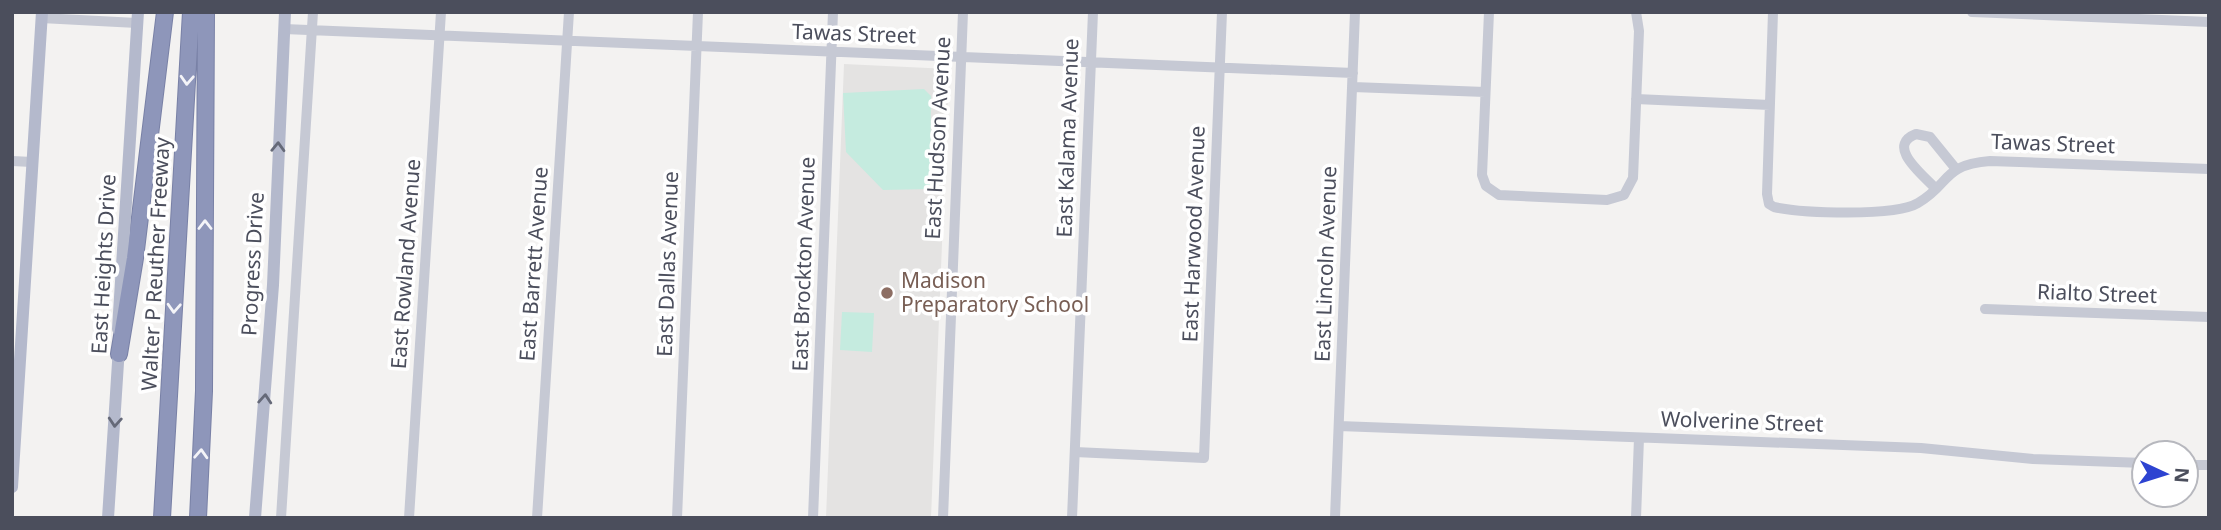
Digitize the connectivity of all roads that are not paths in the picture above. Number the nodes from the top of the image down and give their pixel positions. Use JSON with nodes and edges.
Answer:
{"nodes":[{"id":1,"x":165,"y":12,"type":"edge"},
{"id":2,"x":191,"y":12,"type":"edge"},
{"id":3,"x":206,"y":12,"type":"edge"},
{"id":4,"x":285,"y":12,"type":"edge"},
{"id":5,"x":313,"y":12,"type":"edge"},
{"id":6,"x":441,"y":12,"type":"edge"},
{"id":7,"x":569,"y":12,"type":"edge"},
{"id":8,"x":698,"y":12,"type":"edge"},
{"id":9,"x":833,"y":12,"type":"edge"},
{"id":10,"x":963,"y":12,"type":"edge"},
{"id":11,"x":1093,"y":12,"type":"edge"},
{"id":12,"x":1222,"y":12,"type":"edge"},
{"id":13,"x":1356,"y":12,"type":"edge"},
{"id":14,"x":1489,"y":12,"type":"edge"},
{"id":15,"x":1636,"y":12,"type":"edge"},
{"id":16,"x":1773,"y":12,"type":"edge"},
{"id":17,"x":1972,"y":12,"type":"edge"},
{"id":18,"x":41,"y":15,"type":"edge"},
{"id":19,"x":138,"y":18,"type":"edge"},
{"id":20,"x":2209,"y":22,"type":"edge"},
{"id":21,"x":284,"y":29,"type":"junction"},
{"id":22,"x":312,"y":30,"type":"junction"},
{"id":23,"x":439,"y":36,"type":"junction"},
{"id":24,"x":567,"y":41,"type":"junction"},
{"id":25,"x":696,"y":46,"type":"junction"},
{"id":26,"x":832,"y":52,"type":"junction"},
{"id":27,"x":961,"y":58,"type":"junction"},
{"id":28,"x":1091,"y":63,"type":"junction"},
{"id":29,"x":1220,"y":68,"type":"junction"},
{"id":30,"x":1353,"y":73,"type":"junction"},
{"id":31,"x":1353,"y":87,"type":"junction"},
{"id":32,"x":1485,"y":92,"type":"junction"},
{"id":33,"x":1636,"y":99,"type":"junction"},
{"id":34,"x":1770,"y":105,"type":"junction"},
{"id":35,"x":12,"y":161,"type":"edge"},
{"id":36,"x":32,"y":162,"type":"junction"},
{"id":37,"x":1956,"y":169,"type":"junction"},
{"id":38,"x":2209,"y":169,"type":"edge"},
{"id":39,"x":1935,"y":187,"type":"junction"},
{"id":40,"x":1985,"y":309,"type":"dead end"},
{"id":41,"x":2209,"y":317,"type":"edge"},
{"id":42,"x":119,"y":354,"type":"junction"},
{"id":43,"x":1339,"y":426,"type":"junction"},
{"id":44,"x":1639,"y":438,"type":"junction"},
{"id":45,"x":1075,"y":452,"type":"junction"},
{"id":46,"x":2130,"y":462,"type":"edge"},
{"id":47,"x":12,"y":487,"type":"edge"},
{"id":48,"x":108,"y":518,"type":"edge"},
{"id":49,"x":162,"y":518,"type":"edge"},
{"id":50,"x":198,"y":518,"type":"edge"},
{"id":51,"x":255,"y":518,"type":"edge"},
{"id":52,"x":281,"y":518,"type":"edge"},
{"id":53,"x":409,"y":518,"type":"edge"},
{"id":54,"x":537,"y":518,"type":"edge"},
{"id":55,"x":677,"y":518,"type":"edge"},
{"id":56,"x":813,"y":518,"type":"edge"},
{"id":57,"x":943,"y":518,"type":"edge"},
{"id":58,"x":1072,"y":518,"type":"edge"},
{"id":59,"x":1335,"y":518,"type":"edge"},
{"id":60,"x":1636,"y":518,"type":"edge"}],
"edges":[{"from":1,"to":42,"type":"highway"},
{"from":2,"to":49,"type":"highway","name":"Walter P Reuther Freeway","one_way":true},
{"from":50,"to":3,"type":"highway","one_way":true},
{"from":4,"to":21,"type":"main road","name":"Progress Drive"},
{"from":5,"to":22,"type":"street"},
{"from":6,"to":23,"type":"street","name":"East Rowland Avenue"},
{"from":7,"to":24,"type":"street","name":"East Barrett Avenue"},
{"from":8,"to":25,"type":"street","name":"East Dallas Avenue"},
{"from":9,"to":26,"type":"street","name":"East Brockton Avenue"},
{"from":10,"to":27,"type":"street","name":"East Hudson Avenue"},
{"from":11,"to":28,"type":"street","name":"East Kalama Avenue"},
{"from":12,"to":29,"type":"street","name":"East Harwood Avenue"},
{"from":13,"to":30,"type":"street","name":"East Lincoln Avenue"},
{"from":14,"to":32,"type":"street"},
{"from":15,"to":33,"type":"street"},
{"from":16,"to":34,"type":"street"},
{"from":17,"to":20,"type":"street"},
{"from":18,"to":19,"type":"street"},
{"from":18,"to":36,"type":"main road"},
{"from":19,"to":42,"type":"main road","name":"East Heights Drive"},
{"from":21,"to":22,"type":"street","name":"Tawas Street"},
{"from":51,"to":21,"type":"main road","name":"Progress Drive","one_way":true},
{"from":22,"to":23,"type":"street","name":"Tawas Street"},
{"from":22,"to":52,"type":"street"},
{"from":23,"to":24,"type":"street","name":"Tawas Street"},
{"from":23,"to":53,"type":"street","name":"East Rowland Avenue"},
{"from":24,"to":25,"type":"street","name":"Tawas Street"},
{"from":24,"to":54,"type":"street","name":"East Barrett Avenue"},
{"from":25,"to":26,"type":"street","name":"Tawas Street"},
{"from":25,"to":55,"type":"street","name":"East Dallas Avenue"},
{"from":26,"to":27,"type":"street","name":"Tawas Street"},
{"from":26,"to":56,"type":"street","name":"East Brockton Avenue"},
{"from":27,"to":28,"type":"street","name":"Tawas Street"},
{"from":27,"to":57,"type":"street","name":"East Hudson Avenue"},
{"from":28,"to":29,"type":"street","name":"Tawas Street"},
{"from":28,"to":45,"type":"street","name":"East Kalama Avenue"},
{"from":29,"to":30,"type":"street","name":"Tawas Street"},
{"from":29,"to":45,"type":"street","name":"East Harwood Avenue"},
{"from":30,"to":31,"type":"street","name":"East Lincoln Avenue"},
{"from":31,"to":32,"type":"street"},
{"from":31,"to":43,"type":"street","name":"East Lincoln Avenue"},
{"from":32,"to":33,"type":"street"},
{"from":33,"to":34,"type":"street"},
{"from":34,"to":39,"type":"street","name":"Tawas Street"},
{"from":35,"to":36,"type":"street"},
{"from":36,"to":47,"type":"main road"},
{"from":37,"to":38,"type":"street","name":"Tawas Street"},
{"from":37,"to":39,"type":"street","name":"Tawas Street"},
{"from":37,"to":39,"type":"street"},
{"from":40,"to":41,"type":"street","name":"Rialto Street"},
{"from":42,"to":48,"type":"main road","name":"East Heights Drive","one_way":true},
{"from":43,"to":44,"type":"street","name":"Wolverine Street"},
{"from":43,"to":59,"type":"street","name":"East Lincoln Avenue"},
{"from":44,"to":46,"type":"street","name":"Wolverine Street"},
{"from":44,"to":60,"type":"street"},
{"from":45,"to":58,"type":"street","name":"East Kalama Avenue"}]}
